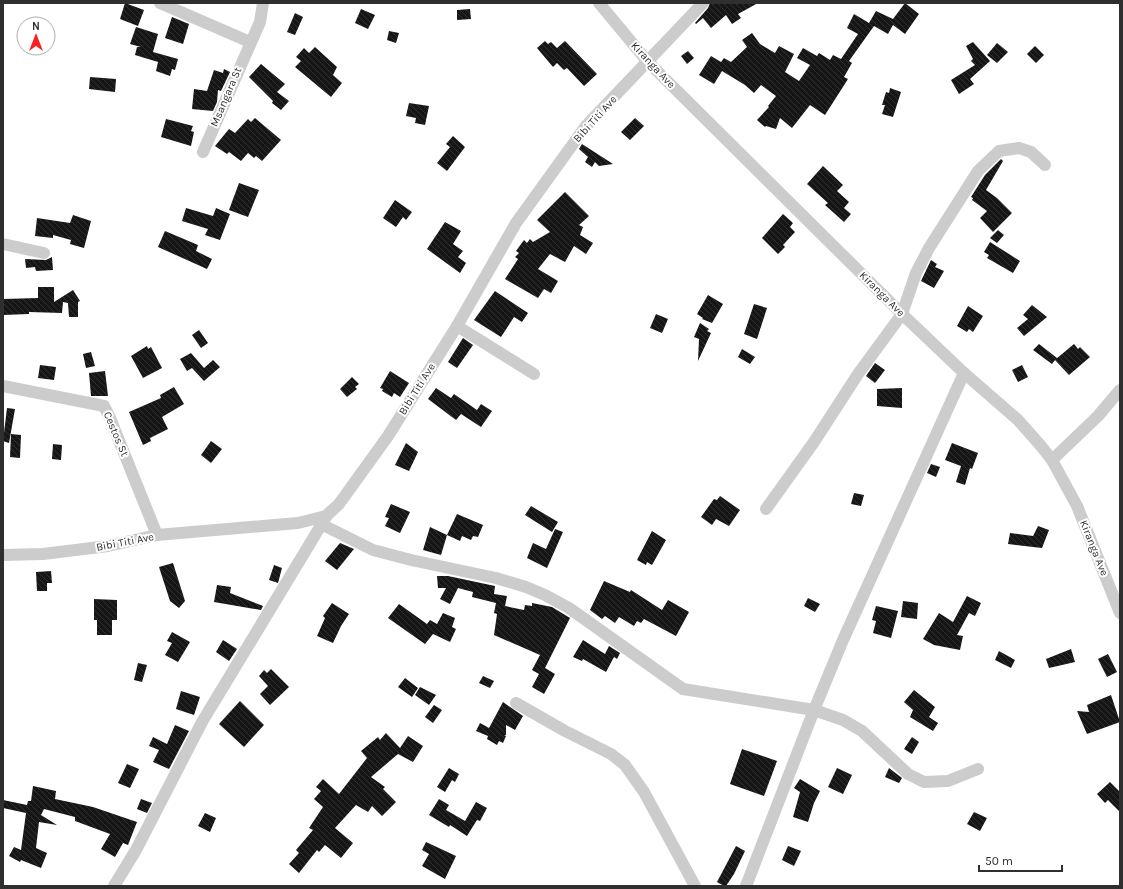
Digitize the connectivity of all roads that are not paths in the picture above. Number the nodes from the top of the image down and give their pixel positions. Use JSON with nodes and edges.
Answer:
{"nodes":[{"id":1,"x":160,"y":3,"type":"edge"},
{"id":2,"x":263,"y":3,"type":"edge"},
{"id":3,"x":599,"y":3,"type":"edge"},
{"id":4,"x":704,"y":3,"type":"edge"},
{"id":5,"x":250,"y":42,"type":"junction"},
{"id":6,"x":648,"y":62,"type":"junction"},
{"id":7,"x":203,"y":152,"type":"dead end"},
{"id":8,"x":1045,"y":165,"type":"dead end"},
{"id":9,"x":3,"y":244,"type":"edge"},
{"id":10,"x":44,"y":253,"type":"dead end"},
{"id":11,"x":902,"y":314,"type":"junction"},
{"id":12,"x":457,"y":326,"type":"junction"},
{"id":13,"x":964,"y":373,"type":"junction"},
{"id":14,"x":534,"y":374,"type":"dead end"},
{"id":15,"x":3,"y":386,"type":"edge"},
{"id":16,"x":1120,"y":390,"type":"edge"},
{"id":17,"x":1052,"y":460,"type":"junction"},
{"id":18,"x":766,"y":509,"type":"dead end"},
{"id":19,"x":325,"y":520,"type":"junction"},
{"id":20,"x":157,"y":535,"type":"junction"},
{"id":21,"x":3,"y":555,"type":"edge"},
{"id":22,"x":1120,"y":613,"type":"edge"},
{"id":23,"x":516,"y":703,"type":"dead end"},
{"id":24,"x":814,"y":710,"type":"junction"},
{"id":25,"x":978,"y":769,"type":"dead end"},
{"id":26,"x":114,"y":886,"type":"edge"},
{"id":27,"x":695,"y":886,"type":"edge"},
{"id":28,"x":746,"y":886,"type":"edge"}],
"edges":[{"from":1,"to":5,"type":"street"},
{"from":2,"to":5,"type":"street","name":"Msangara St"},
{"from":3,"to":6,"type":"street","name":"Kiranga Ave"},
{"from":4,"to":6,"type":"street","name":"Bibi Titi Ave"},
{"from":5,"to":7,"type":"street","name":"Msangara St"},
{"from":6,"to":11,"type":"street","name":"Kiranga Ave"},
{"from":6,"to":12,"type":"street","name":"Bibi Titi Ave"},
{"from":8,"to":11,"type":"street"},
{"from":9,"to":10,"type":"street"},
{"from":11,"to":13,"type":"street","name":"Kiranga Ave"},
{"from":11,"to":18,"type":"street"},
{"from":12,"to":14,"type":"street"},
{"from":12,"to":19,"type":"street","name":"Bibi Titi Ave"},
{"from":13,"to":17,"type":"street","name":"Kiranga Ave"},
{"from":13,"to":24,"type":"street"},
{"from":15,"to":20,"type":"street","name":"Cestos St"},
{"from":16,"to":17,"type":"street"},
{"from":17,"to":22,"type":"street","name":"Kiranga Ave"},
{"from":19,"to":20,"type":"street","name":"Bibi Titi Ave"},
{"from":19,"to":24,"type":"street"},
{"from":19,"to":26,"type":"street"},
{"from":20,"to":21,"type":"street","name":"Bibi Titi Ave"},
{"from":23,"to":27,"type":"street"},
{"from":24,"to":25,"type":"street"},
{"from":24,"to":28,"type":"street"}]}
